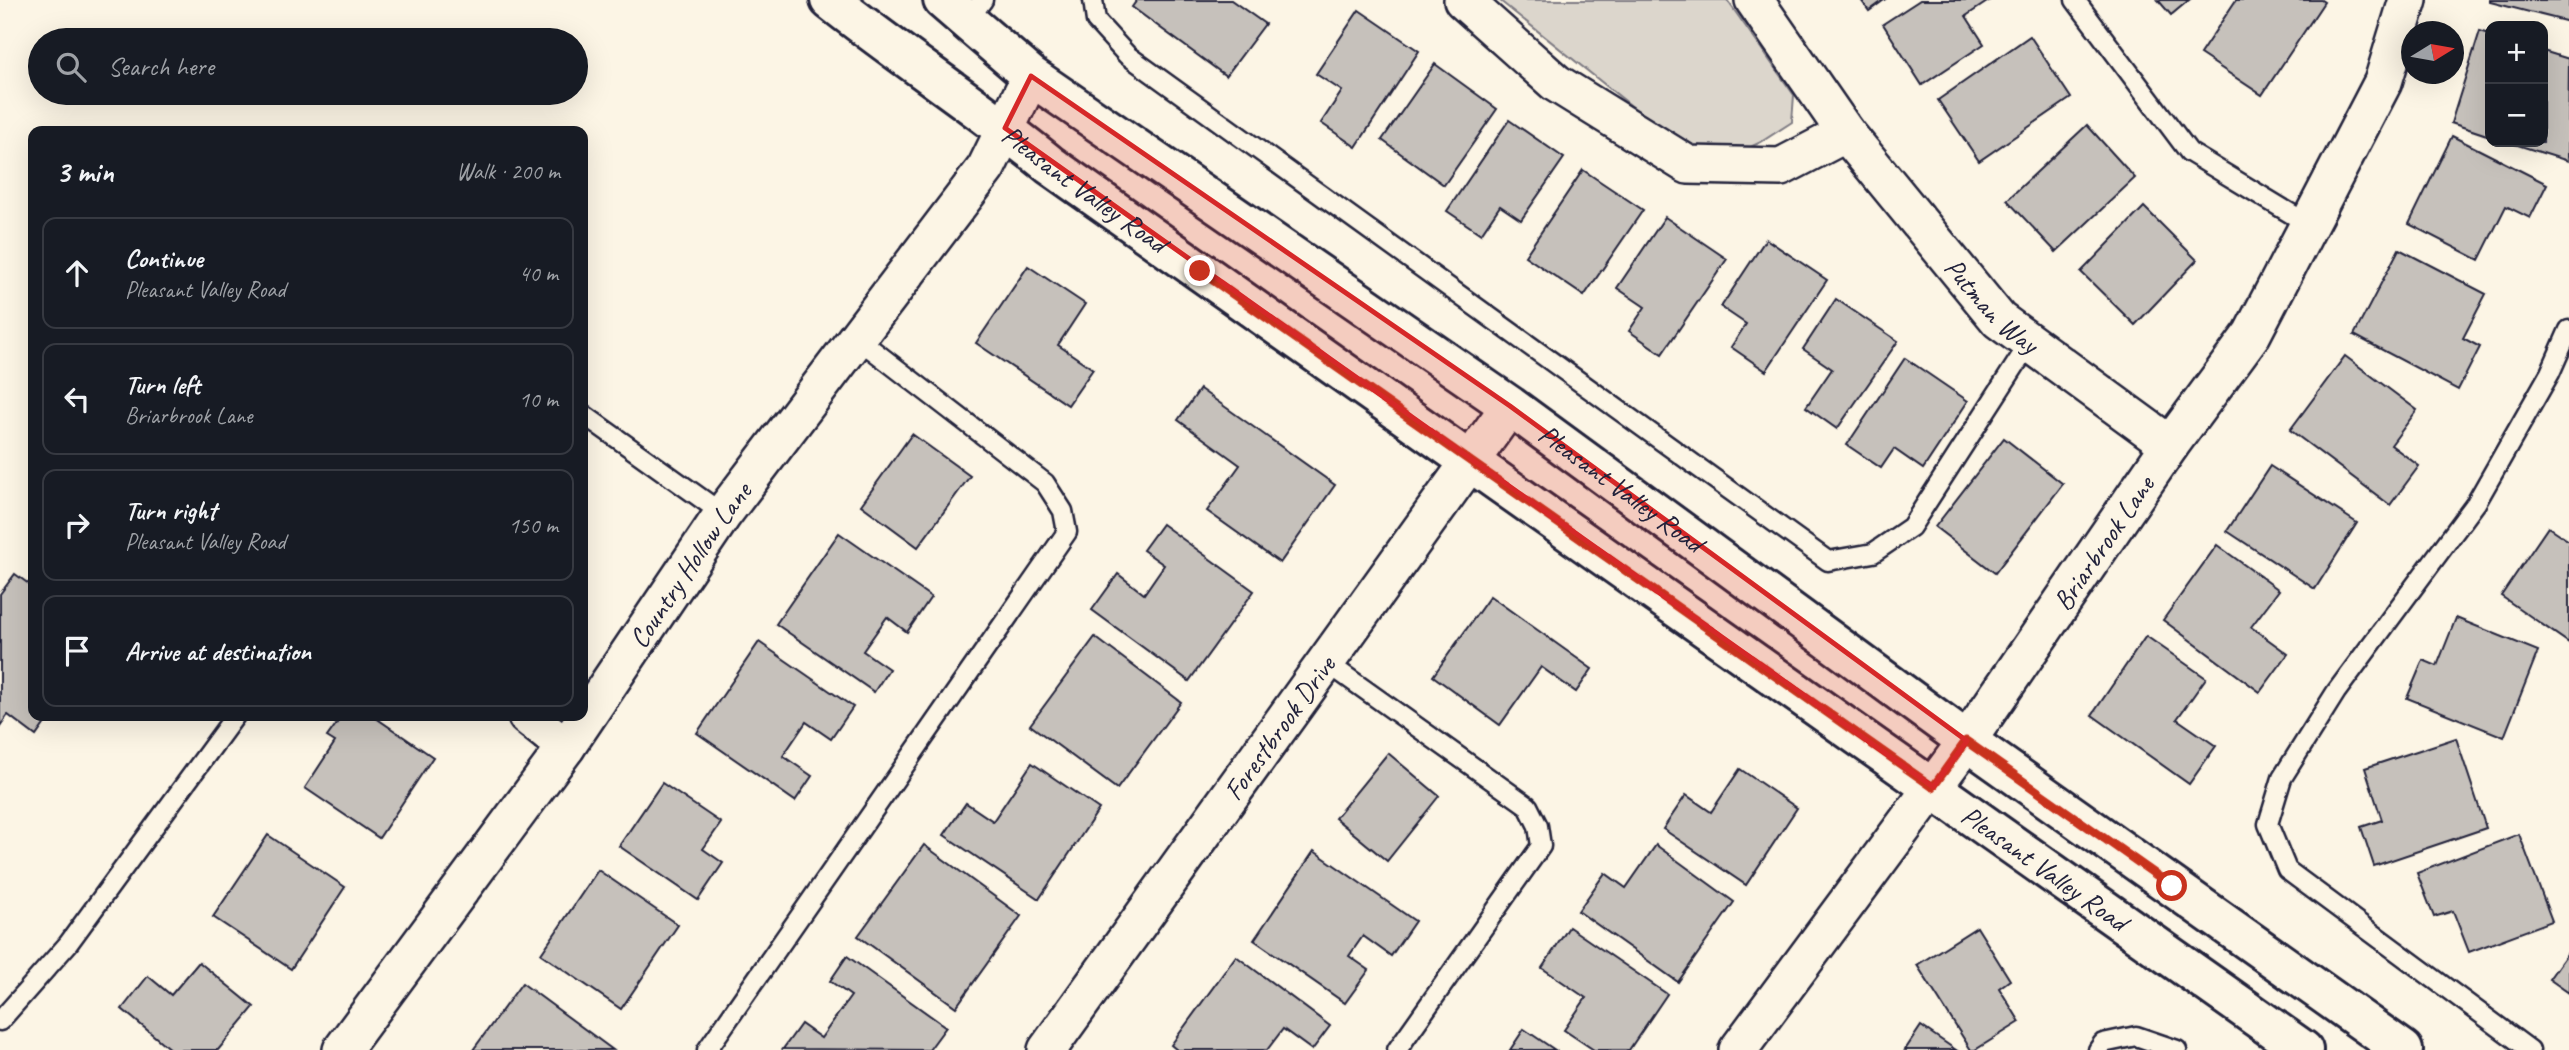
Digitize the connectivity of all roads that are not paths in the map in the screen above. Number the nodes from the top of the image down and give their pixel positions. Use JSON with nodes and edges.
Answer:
{"nodes":[{"id":1,"x":830,"y":0,"type":"edge"},
{"id":2,"x":1093,"y":0,"type":"edge"},
{"id":3,"x":1464,"y":0,"type":"edge"},
{"id":4,"x":1754,"y":0,"type":"edge"},
{"id":5,"x":2075,"y":0,"type":"edge"},
{"id":6,"x":2408,"y":0,"type":"edge"},
{"id":7,"x":964,"y":7,"type":"edge"},
{"id":8,"x":1031,"y":76,"type":"junction"},
{"id":9,"x":1005,"y":128,"type":"junction"},
{"id":10,"x":1846,"y":133,"type":"junction"},
{"id":11,"x":2308,"y":224,"type":"junction"},
{"id":12,"x":2569,"y":330,"type":"edge"},
{"id":13,"x":857,"y":338,"type":"junction"},
{"id":14,"x":2029,"y":344,"type":"junction"},
{"id":15,"x":1510,"y":406,"type":"junction"},
{"id":16,"x":588,"y":418,"type":"edge"},
{"id":17,"x":2171,"y":445,"type":"junction"},
{"id":18,"x":1471,"y":463,"type":"junction"},
{"id":19,"x":723,"y":514,"type":"junction"},
{"id":20,"x":1326,"y":662,"type":"junction"},
{"id":21,"x":588,"y":714,"type":"edge"},
{"id":22,"x":231,"y":721,"type":"edge"},
{"id":23,"x":533,"y":721,"type":"edge"},
{"id":24,"x":584,"y":721,"type":"edge"},
{"id":25,"x":1966,"y":741,"type":"junction"},
{"id":26,"x":566,"y":747,"type":"junction"},
{"id":27,"x":1933,"y":787,"type":"junction"},
{"id":28,"x":0,"y":1021,"type":"edge"},
{"id":29,"x":342,"y":1050,"type":"edge"},
{"id":30,"x":707,"y":1050,"type":"edge"},
{"id":31,"x":1047,"y":1050,"type":"edge"},
{"id":32,"x":1397,"y":1050,"type":"edge"},
{"id":33,"x":1738,"y":1050,"type":"edge"},
{"id":34,"x":2098,"y":1050,"type":"edge"},
{"id":35,"x":2177,"y":1050,"type":"edge"},
{"id":36,"x":2303,"y":1050,"type":"edge"},
{"id":37,"x":2403,"y":1050,"type":"edge"},
{"id":38,"x":2530,"y":1050,"type":"edge"}],
"edges":[{"from":1,"to":9,"type":"main road","name":"Pleasant Valley Road"},
{"from":2,"to":14,"type":"lane"},
{"from":3,"to":10,"type":"street"},
{"from":4,"to":10,"type":"street","name":"Putman Way"},
{"from":5,"to":11,"type":"lane"},
{"from":6,"to":11,"type":"street","name":"Briarbrook Lane"},
{"from":7,"to":8,"type":"main road","name":"Pleasant Valley Road"},
{"from":8,"to":9,"type":"street","name":"Country Hollow Lane"},
{"from":8,"to":15,"type":"main road","name":"Pleasant Valley Road"},
{"from":9,"to":13,"type":"street","name":"Country Hollow Lane"},
{"from":9,"to":18,"type":"main road","name":"Pleasant Valley Road"},
{"from":10,"to":14,"type":"street","name":"Putman Way"},
{"from":11,"to":17,"type":"street","name":"Briarbrook Lane"},
{"from":12,"to":38,"type":"lane"},
{"from":13,"to":19,"type":"street","name":"Country Hollow Lane"},
{"from":13,"to":30,"type":"lane"},
{"from":14,"to":17,"type":"street","name":"Putman Way"},
{"from":15,"to":18,"type":"street","name":"Forestbrook Drive"},
{"from":15,"to":25,"type":"main road","name":"Pleasant Valley Road"},
{"from":16,"to":19,"type":"lane"},
{"from":17,"to":25,"type":"street","name":"Briarbrook Lane"},
{"from":18,"to":20,"type":"street","name":"Forestbrook Drive"},
{"from":18,"to":27,"type":"main road","name":"Pleasant Valley Road"},
{"from":19,"to":21,"type":"street","name":"Country Hollow Lane"},
{"from":20,"to":31,"type":"street","name":"Forestbrook Drive"},
{"from":20,"to":32,"type":"lane"},
{"from":22,"to":28,"type":"lane"},
{"from":23,"to":26,"type":"street"},
{"from":24,"to":26,"type":"street","name":"Country Hollow Lane"},
{"from":25,"to":27,"type":"street","name":"Briarbrook Lane"},
{"from":25,"to":37,"type":"main road","name":"Pleasant Valley Road"},
{"from":26,"to":29,"type":"street","name":"Country Hollow Lane"},
{"from":27,"to":33,"type":"street","name":"Briarbrook Lane"},
{"from":27,"to":36,"type":"main road","name":"Pleasant Valley Road"},
{"from":34,"to":35,"type":"lane"}]}
